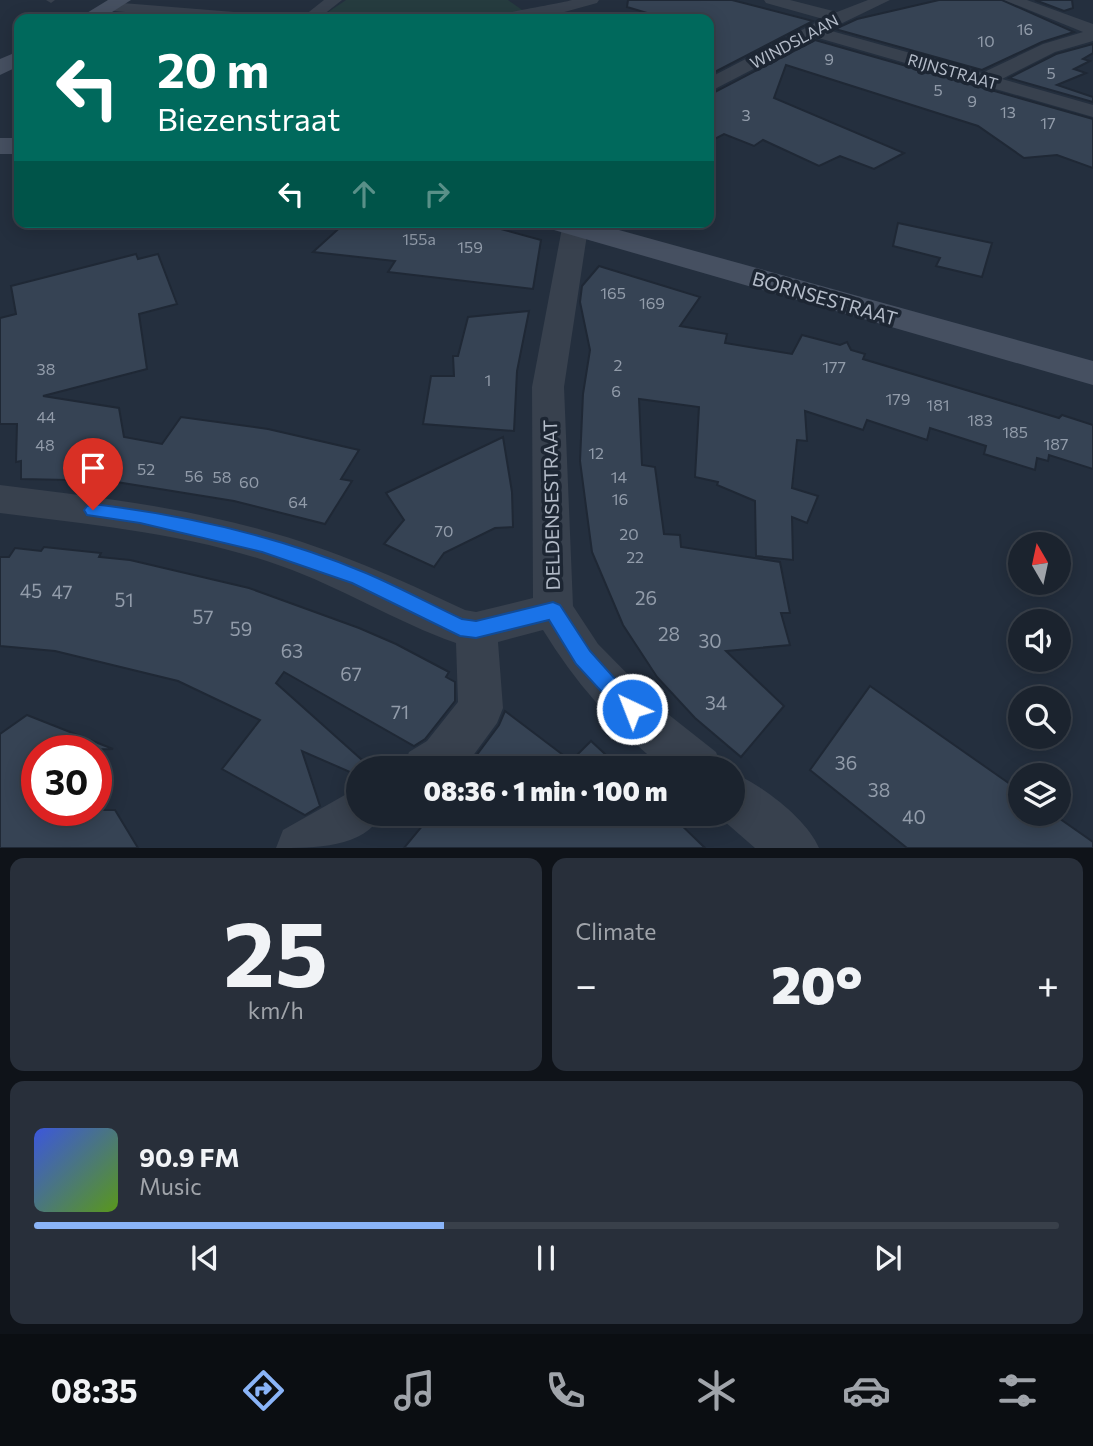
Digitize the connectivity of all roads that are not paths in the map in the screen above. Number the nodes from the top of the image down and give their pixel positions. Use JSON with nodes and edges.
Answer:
{"nodes":[{"id":1,"x":334,"y":0,"type":"edge"},
{"id":2,"x":521,"y":0,"type":"edge"},
{"id":3,"x":591,"y":0,"type":"edge"},
{"id":4,"x":772,"y":0,"type":"edge"},
{"id":5,"x":881,"y":0,"type":"edge"},
{"id":6,"x":1012,"y":0,"type":"edge"},
{"id":7,"x":116,"y":3,"type":"edge"},
{"id":8,"x":96,"y":14,"type":"edge"},
{"id":9,"x":214,"y":14,"type":"edge"},
{"id":10,"x":315,"y":14,"type":"edge"},
{"id":11,"x":539,"y":14,"type":"joint"},
{"id":12,"x":838,"y":18,"type":"junction"},
{"id":13,"x":1093,"y":30,"type":"edge"},
{"id":14,"x":813,"y":31,"type":"junction"},
{"id":15,"x":1093,"y":35,"type":"edge"},
{"id":16,"x":984,"y":80,"type":"junction"},
{"id":17,"x":714,"y":83,"type":"edge"},
{"id":18,"x":1093,"y":111,"type":"edge"},
{"id":19,"x":566,"y":228,"type":"edge"},
{"id":20,"x":577,"y":228,"type":"edge"},
{"id":21,"x":1093,"y":373,"type":"edge"},
{"id":22,"x":0,"y":499,"type":"edge"},
{"id":23,"x":553,"y":610,"type":"junction"},
{"id":24,"x":476,"y":630,"type":"junction"},
{"id":25,"x":445,"y":756,"type":"edge"},
{"id":26,"x":684,"y":756,"type":"edge"},
{"id":27,"x":745,"y":807,"type":"edge"},
{"id":28,"x":346,"y":819,"type":"edge"},
{"id":29,"x":301,"y":848,"type":"edge"},
{"id":30,"x":794,"y":848,"type":"edge"}],
"edges":[{"from":1,"to":10,"type":"street"},
{"from":2,"to":11,"type":"street"},
{"from":3,"to":11,"type":"street"},
{"from":4,"to":12,"type":"street"},
{"from":5,"to":12,"type":"street","name":"WINDSLAAN"},
{"from":6,"to":13,"type":"street"},
{"from":7,"to":8,"type":"street"},
{"from":7,"to":9,"type":"street"},
{"from":12,"to":14,"type":"street","name":"WINDSLAAN"},
{"from":14,"to":16,"type":"street","name":"RIJNSTRAAT"},
{"from":14,"to":17,"type":"street","name":"WINDSLAAN"},
{"from":15,"to":16,"type":"street"},
{"from":16,"to":18,"type":"street","name":"RIJNSTRAAT"},
{"from":19,"to":23,"type":"street","name":"DELDENSESTRAAT"},
{"from":20,"to":21,"type":"street","name":"BORNSESTRAAT"},
{"from":22,"to":24,"type":"street"},
{"from":23,"to":24,"type":"street"},
{"from":23,"to":26,"type":"street","name":"DELDENSESTRAAT"},
{"from":24,"to":25,"type":"street"},
{"from":27,"to":30,"type":"street"},
{"from":28,"to":29,"type":"street"}]}
